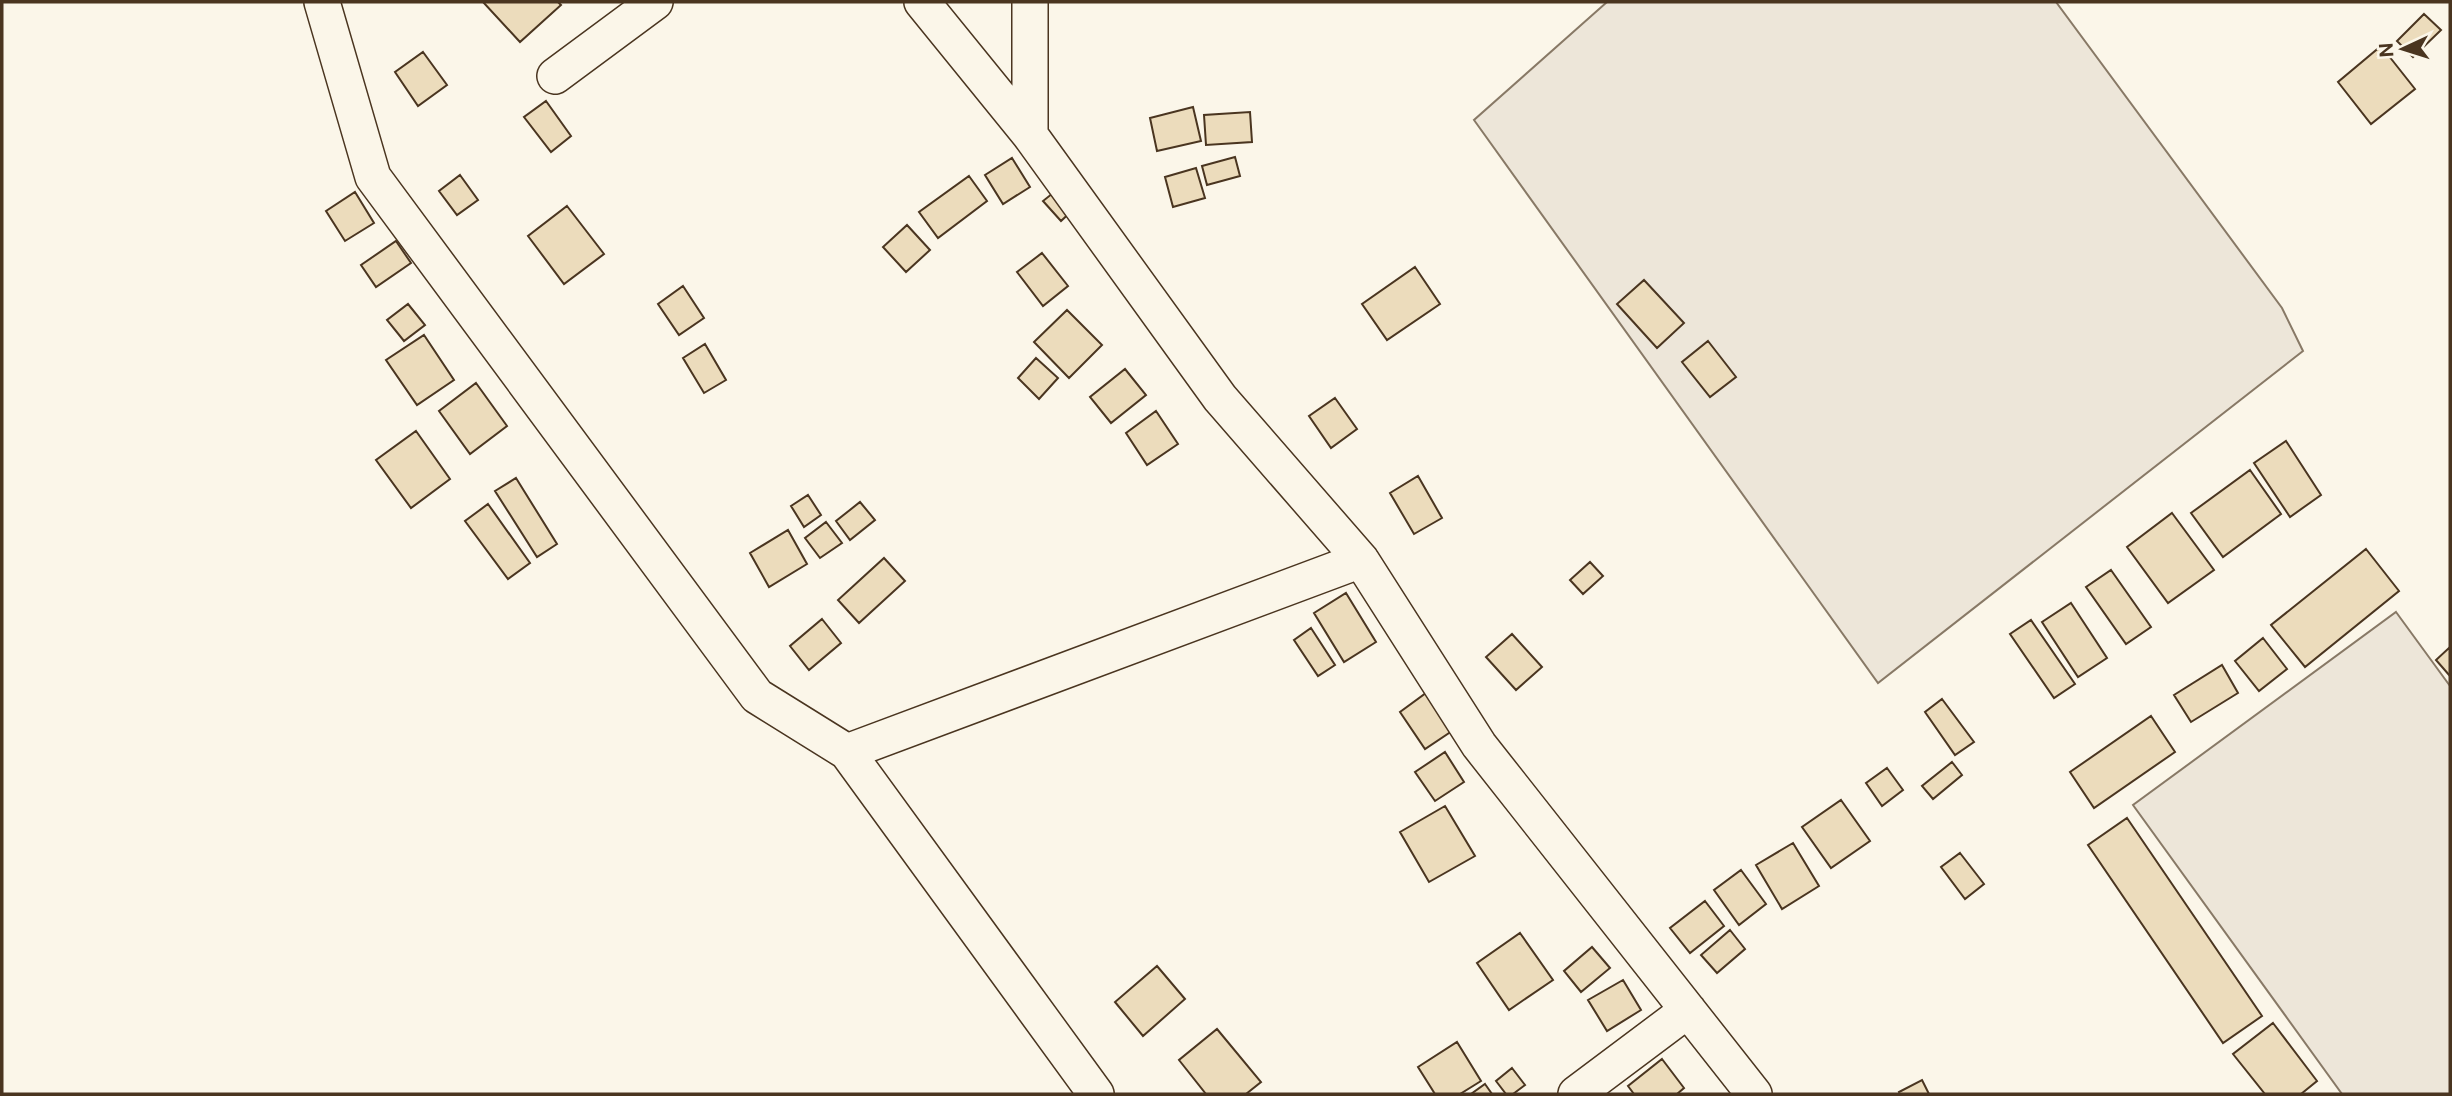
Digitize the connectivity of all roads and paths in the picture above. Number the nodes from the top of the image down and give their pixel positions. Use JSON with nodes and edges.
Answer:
{"nodes":[{"id":1,"x":322,"y":2,"type":"edge"},
{"id":2,"x":655,"y":2,"type":"edge"},
{"id":3,"x":922,"y":2,"type":"edge"},
{"id":4,"x":1030,"y":2,"type":"edge"},
{"id":5,"x":555,"y":76,"type":"dead end"},
{"id":6,"x":1030,"y":135,"type":"junction"},
{"id":7,"x":1361,"y":560,"type":"junction"},
{"id":8,"x":847,"y":752,"type":"junction"},
{"id":9,"x":1688,"y":1010,"type":"junction"},
{"id":10,"x":1096,"y":1094,"type":"edge"},
{"id":11,"x":1576,"y":1094,"type":"edge"},
{"id":12,"x":1754,"y":1094,"type":"edge"}],
"edges":[{"from":1,"to":8,"type":"street"},
{"from":2,"to":5,"type":"street"},
{"from":3,"to":6,"type":"street"},
{"from":4,"to":6,"type":"street"},
{"from":6,"to":7,"type":"street"},
{"from":7,"to":8,"type":"street"},
{"from":7,"to":9,"type":"street"},
{"from":8,"to":10,"type":"street"},
{"from":9,"to":11,"type":"street"},
{"from":9,"to":12,"type":"street"}]}
